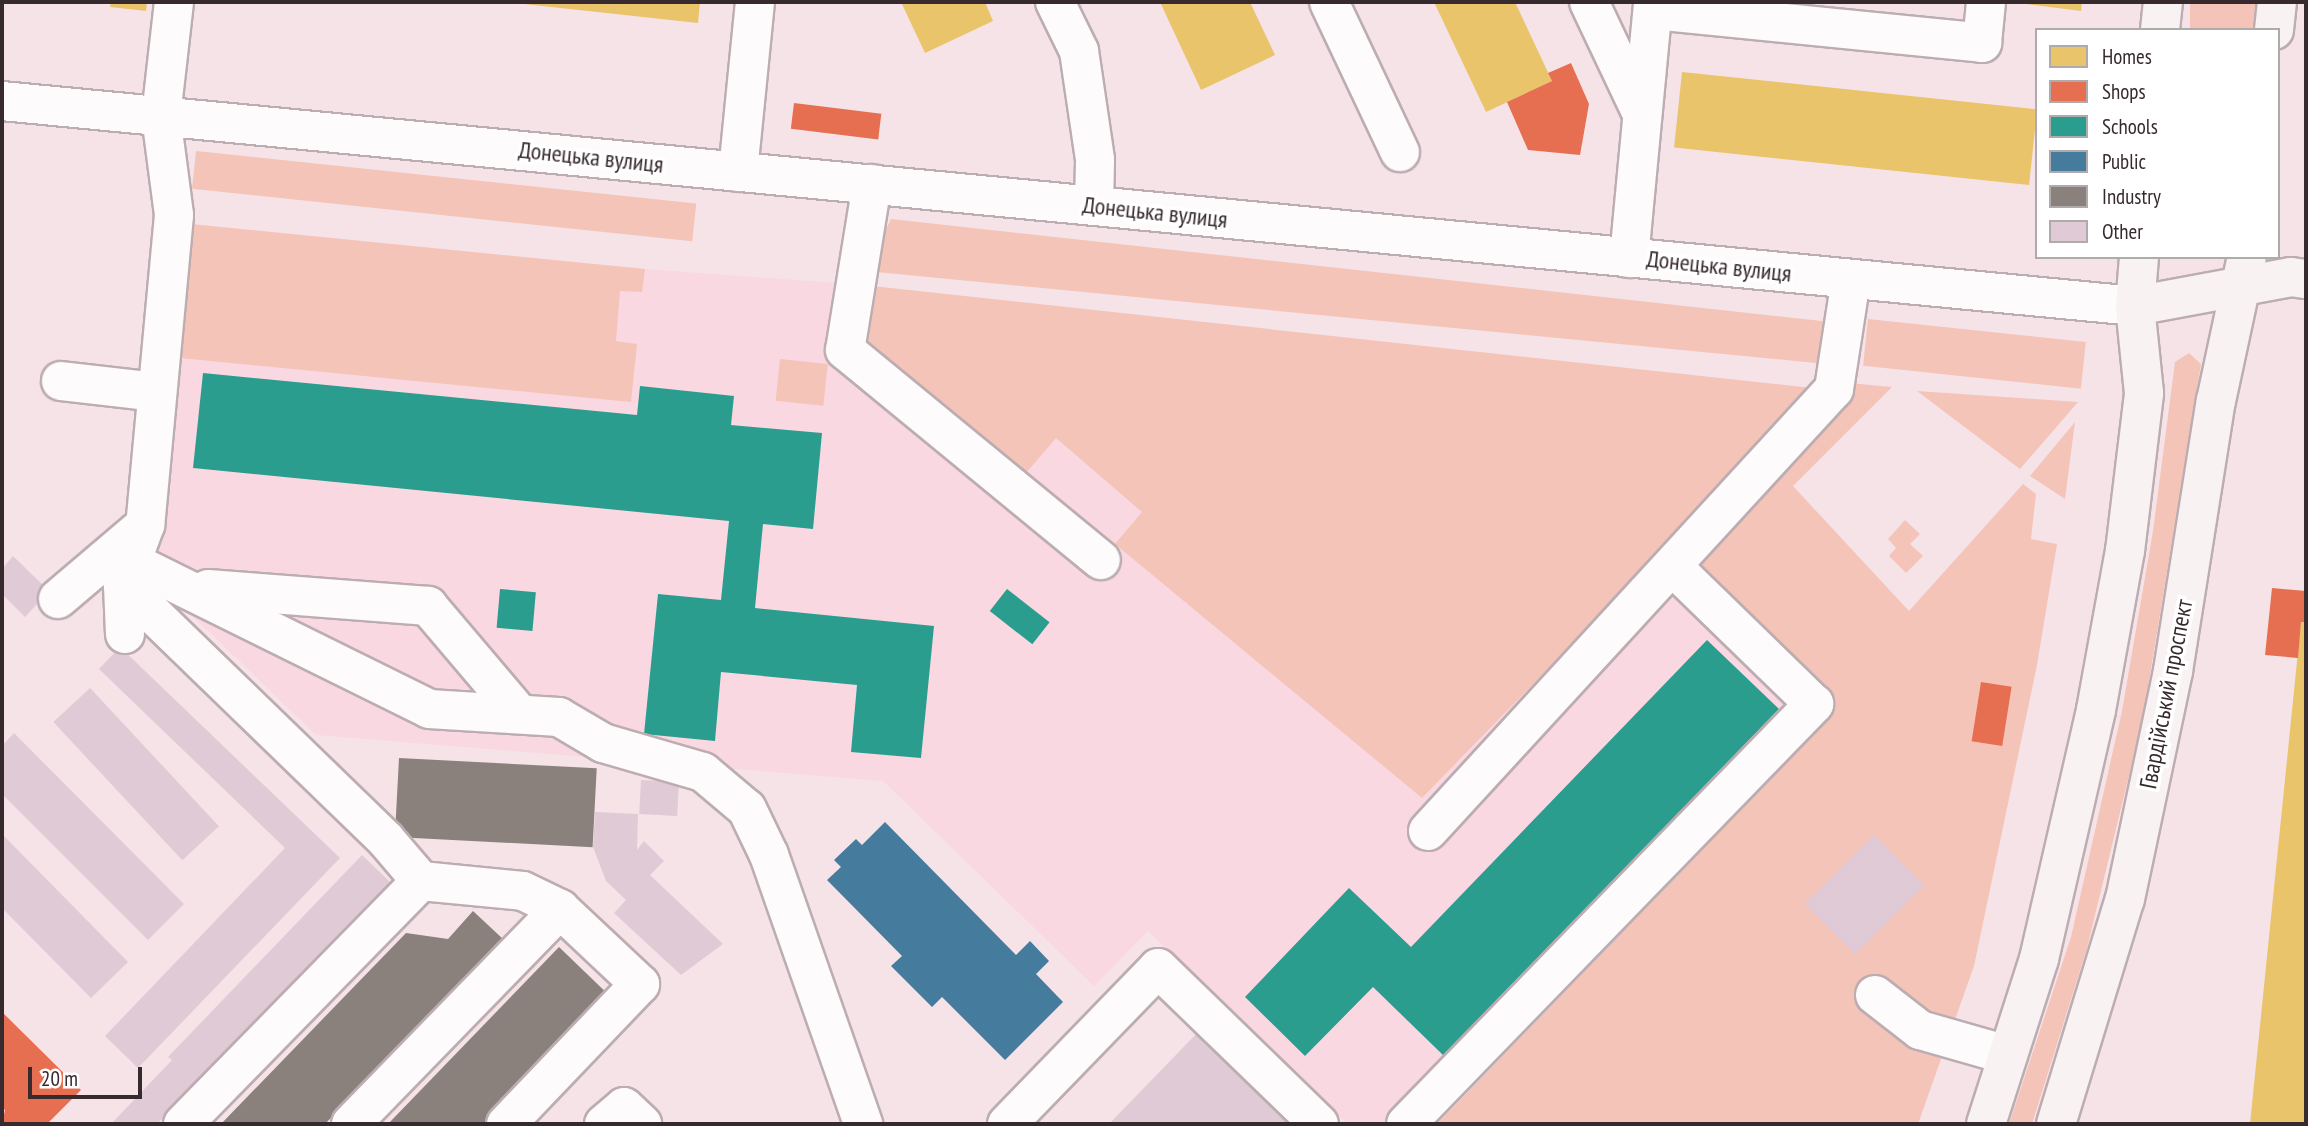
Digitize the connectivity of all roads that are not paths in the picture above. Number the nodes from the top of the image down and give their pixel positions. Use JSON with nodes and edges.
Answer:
{"nodes":[{"id":1,"x":174,"y":2,"type":"edge"},
{"id":2,"x":755,"y":2,"type":"edge"},
{"id":3,"x":1055,"y":2,"type":"edge"},
{"id":4,"x":1329,"y":2,"type":"edge"},
{"id":5,"x":1589,"y":2,"type":"edge"},
{"id":6,"x":1986,"y":2,"type":"edge"},
{"id":7,"x":2163,"y":2,"type":"edge"},
{"id":8,"x":2277,"y":2,"type":"edge"},
{"id":9,"x":1655,"y":5,"type":"edge"},
{"id":10,"x":2160,"y":28,"type":"edge"},
{"id":11,"x":2274,"y":28,"type":"edge"},
{"id":12,"x":2,"y":101,"type":"edge"},
{"id":13,"x":1641,"y":112,"type":"junction"},
{"id":14,"x":162,"y":116,"type":"junction"},
{"id":15,"x":1400,"y":152,"type":"dead end"},
{"id":16,"x":738,"y":172,"type":"junction"},
{"id":17,"x":872,"y":184,"type":"junction"},
{"id":18,"x":1094,"y":206,"type":"junction"},
{"id":19,"x":1629,"y":258,"type":"junction"},
{"id":20,"x":2138,"y":259,"type":"edge"},
{"id":21,"x":2245,"y":272,"type":"edge"},
{"id":22,"x":1851,"y":279,"type":"junction"},
{"id":23,"x":2306,"y":279,"type":"edge"},
{"id":24,"x":2135,"y":306,"type":"junction"},
{"id":25,"x":61,"y":381,"type":"dead end"},
{"id":26,"x":156,"y":392,"type":"junction"},
{"id":27,"x":145,"y":524,"type":"junction"},
{"id":28,"x":1101,"y":560,"type":"dead end"},
{"id":29,"x":1673,"y":567,"type":"junction"},
{"id":30,"x":128,"y":574,"type":"junction"},
{"id":31,"x":191,"y":588,"type":"junction"},
{"id":32,"x":58,"y":599,"type":"dead end"},
{"id":33,"x":125,"y":634,"type":"dead end"},
{"id":34,"x":517,"y":711,"type":"junction"},
{"id":35,"x":1428,"y":831,"type":"dead end"},
{"id":36,"x":421,"y":881,"type":"junction"},
{"id":37,"x":560,"y":909,"type":"junction"},
{"id":38,"x":1875,"y":995,"type":"dead end"},
{"id":39,"x":2008,"y":1055,"type":"junction"},
{"id":40,"x":183,"y":1124,"type":"edge"},
{"id":41,"x":351,"y":1124,"type":"edge"},
{"id":42,"x":506,"y":1124,"type":"edge"},
{"id":43,"x":604,"y":1124,"type":"edge"},
{"id":44,"x":642,"y":1124,"type":"edge"},
{"id":45,"x":863,"y":1124,"type":"edge"},
{"id":46,"x":1007,"y":1124,"type":"edge"},
{"id":47,"x":1319,"y":1124,"type":"edge"},
{"id":48,"x":1406,"y":1124,"type":"edge"},
{"id":49,"x":1986,"y":1124,"type":"edge"},
{"id":50,"x":2056,"y":1124,"type":"edge"}],
"edges":[{"from":1,"to":14,"type":"street"},
{"from":2,"to":16,"type":"street"},
{"from":3,"to":18,"type":"street"},
{"from":4,"to":15,"type":"street"},
{"from":5,"to":13,"type":"street"},
{"from":6,"to":9,"type":"street"},
{"from":7,"to":10,"type":"main road"},
{"from":8,"to":11,"type":"main road"},
{"from":9,"to":13,"type":"street"},
{"from":12,"to":14,"type":"street","name":"Донецька вулиця"},
{"from":13,"to":19,"type":"street"},
{"from":14,"to":16,"type":"street","name":"Донецька вулиця"},
{"from":14,"to":26,"type":"street"},
{"from":16,"to":17,"type":"street","name":"Донецька вулиця"},
{"from":17,"to":18,"type":"street","name":"Донецька вулиця"},
{"from":17,"to":28,"type":"street"},
{"from":18,"to":19,"type":"street","name":"Донецька вулиця"},
{"from":19,"to":22,"type":"street","name":"Донецька вулиця"},
{"from":20,"to":24,"type":"main road"},
{"from":21,"to":23,"type":"main road","name":"Донецька вулиця"},
{"from":21,"to":24,"type":"main road","name":"Донецька вулиця"},
{"from":21,"to":50,"type":"main road","name":"Гвардійський проспект"},
{"from":22,"to":24,"type":"street","name":"Донецька вулиця"},
{"from":22,"to":29,"type":"street"},
{"from":24,"to":39,"type":"main road"},
{"from":25,"to":26,"type":"street"},
{"from":26,"to":27,"type":"street"},
{"from":27,"to":30,"type":"street"},
{"from":27,"to":32,"type":"street"},
{"from":29,"to":35,"type":"street"},
{"from":29,"to":48,"type":"street"},
{"from":30,"to":31,"type":"street"},
{"from":30,"to":33,"type":"street"},
{"from":30,"to":36,"type":"street"},
{"from":31,"to":34,"type":"street"},
{"from":31,"to":34,"type":"street"},
{"from":34,"to":45,"type":"street"},
{"from":36,"to":37,"type":"street"},
{"from":36,"to":40,"type":"street"},
{"from":37,"to":41,"type":"street"},
{"from":37,"to":42,"type":"street"},
{"from":38,"to":39,"type":"street"},
{"from":39,"to":49,"type":"main road"},
{"from":43,"to":44,"type":"street"},
{"from":46,"to":47,"type":"street"}]}
